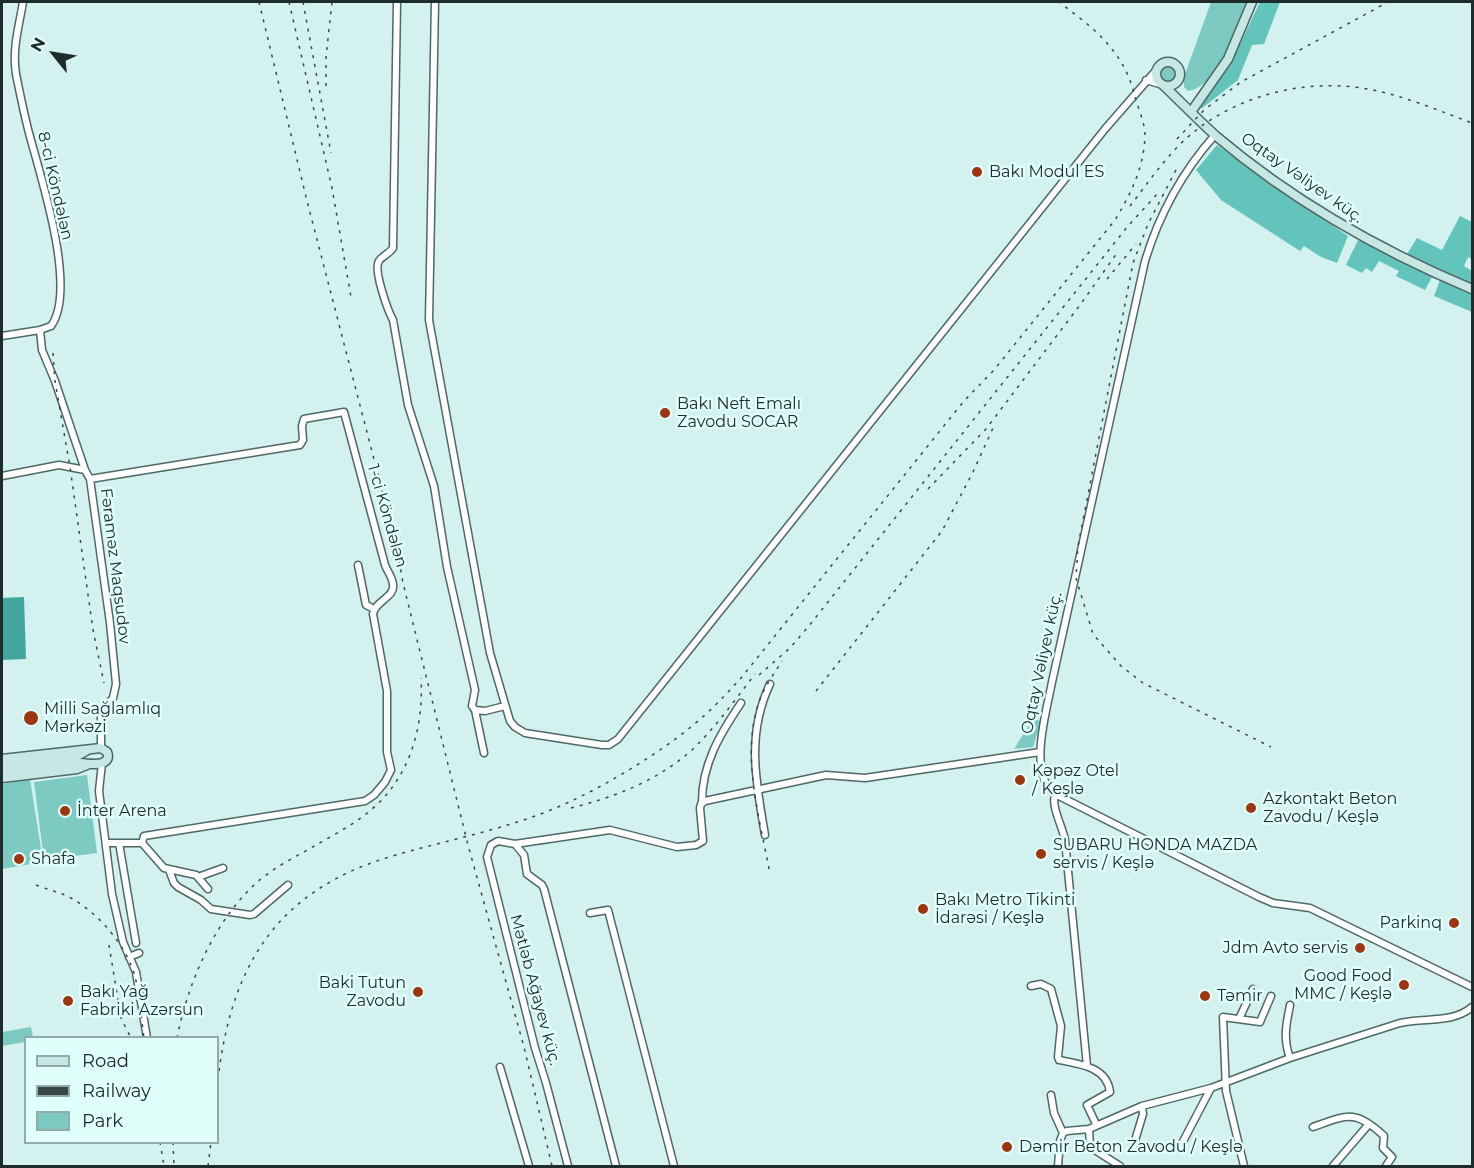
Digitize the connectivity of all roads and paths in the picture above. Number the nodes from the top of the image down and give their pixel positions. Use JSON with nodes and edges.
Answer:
{"nodes":[{"id":1,"x":22,"y":2,"type":"edge"},
{"id":2,"x":397,"y":2,"type":"edge"},
{"id":3,"x":435,"y":2,"type":"edge"},
{"id":4,"x":1252,"y":2,"type":"edge"},
{"id":5,"x":1159,"y":66,"type":"junction"},
{"id":6,"x":1146,"y":80,"type":"junction"},
{"id":7,"x":1163,"y":85,"type":"junction"},
{"id":8,"x":1191,"y":112,"type":"junction"},
{"id":9,"x":1215,"y":135,"type":"junction"},
{"id":10,"x":1473,"y":289,"type":"edge"},
{"id":11,"x":40,"y":330,"type":"junction"},
{"id":12,"x":2,"y":336,"type":"edge"},
{"id":13,"x":85,"y":470,"type":"junction"},
{"id":14,"x":2,"y":476,"type":"edge"},
{"id":15,"x":90,"y":479,"type":"junction"},
{"id":16,"x":358,"y":565,"type":"dead end"},
{"id":17,"x":374,"y":609,"type":"junction"},
{"id":18,"x":770,"y":684,"type":"dead end"},
{"id":19,"x":741,"y":703,"type":"dead end"},
{"id":20,"x":505,"y":706,"type":"junction"},
{"id":21,"x":475,"y":710,"type":"junction"},
{"id":22,"x":100,"y":748,"type":"junction"},
{"id":23,"x":89,"y":750,"type":"junction"},
{"id":24,"x":1040,"y":752,"type":"junction"},
{"id":25,"x":484,"y":753,"type":"dead end"},
{"id":26,"x":2,"y":759,"type":"edge"},
{"id":27,"x":97,"y":763,"type":"junction"},
{"id":28,"x":2,"y":766,"type":"edge"},
{"id":29,"x":2,"y":772,"type":"edge"},
{"id":30,"x":2,"y":778,"type":"edge"},
{"id":31,"x":758,"y":791,"type":"junction"},
{"id":32,"x":1055,"y":794,"type":"junction"},
{"id":33,"x":702,"y":802,"type":"junction"},
{"id":34,"x":765,"y":835,"type":"dead end"},
{"id":35,"x":106,"y":843,"type":"junction"},
{"id":36,"x":119,"y":843,"type":"junction"},
{"id":37,"x":142,"y":843,"type":"junction"},
{"id":38,"x":515,"y":844,"type":"junction"},
{"id":39,"x":223,"y":868,"type":"dead end"},
{"id":40,"x":169,"y":870,"type":"junction"},
{"id":41,"x":198,"y":877,"type":"junction"},
{"id":42,"x":288,"y":885,"type":"dead end"},
{"id":43,"x":208,"y":889,"type":"dead end"},
{"id":44,"x":590,"y":913,"type":"dead end"},
{"id":45,"x":136,"y":943,"type":"dead end"},
{"id":46,"x":139,"y":953,"type":"dead end"},
{"id":47,"x":129,"y":957,"type":"junction"},
{"id":48,"x":1031,"y":986,"type":"dead end"},
{"id":49,"x":1473,"y":987,"type":"edge"},
{"id":50,"x":1253,"y":989,"type":"dead end"},
{"id":51,"x":1271,"y":996,"type":"dead end"},
{"id":52,"x":1290,"y":1005,"type":"dead end"},
{"id":53,"x":1473,"y":1006,"type":"edge"},
{"id":54,"x":1239,"y":1019,"type":"junction"},
{"id":55,"x":147,"y":1036,"type":"edge"},
{"id":56,"x":1290,"y":1058,"type":"junction"},
{"id":57,"x":1087,"y":1066,"type":"junction"},
{"id":58,"x":500,"y":1067,"type":"dead end"},
{"id":59,"x":1226,"y":1083,"type":"junction"},
{"id":60,"x":1211,"y":1088,"type":"junction"},
{"id":61,"x":1051,"y":1095,"type":"dead end"},
{"id":62,"x":1142,"y":1106,"type":"junction"},
{"id":63,"x":1096,"y":1124,"type":"junction"},
{"id":64,"x":1369,"y":1124,"type":"junction"},
{"id":65,"x":1313,"y":1127,"type":"dead end"},
{"id":66,"x":1089,"y":1129,"type":"junction"},
{"id":67,"x":1063,"y":1133,"type":"junction"},
{"id":68,"x":1133,"y":1147,"type":"dead end"},
{"id":69,"x":1179,"y":1149,"type":"dead end"},
{"id":70,"x":529,"y":1167,"type":"edge"},
{"id":71,"x":568,"y":1167,"type":"edge"},
{"id":72,"x":616,"y":1167,"type":"edge"},
{"id":73,"x":674,"y":1167,"type":"edge"},
{"id":74,"x":1059,"y":1167,"type":"edge"},
{"id":75,"x":1120,"y":1167,"type":"edge"},
{"id":76,"x":1244,"y":1167,"type":"edge"},
{"id":77,"x":1333,"y":1167,"type":"edge"},
{"id":78,"x":1386,"y":1167,"type":"edge"}],
"edges":[{"from":1,"to":11,"type":"street","name":"8-ci Köndələn"},
{"from":2,"to":21,"type":"street"},
{"from":3,"to":20,"type":"street"},
{"from":4,"to":8,"type":"street"},
{"from":5,"to":6,"type":"street"},
{"from":5,"to":7,"type":"street"},
{"from":5,"to":7,"type":"street"},
{"from":6,"to":7,"type":"street"},
{"from":6,"to":20,"type":"street"},
{"from":7,"to":8,"type":"street","name":"Oqtay Vəliyev küç."},
{"from":8,"to":9,"type":"street","name":"Oqtay Vəliyev küç."},
{"from":9,"to":10,"type":"street","name":"Oqtay Vəliyev küç."},
{"from":9,"to":24,"type":"street","name":"Oqtay Vəliyev küç."},
{"from":11,"to":12,"type":"street"},
{"from":11,"to":13,"type":"street"},
{"from":13,"to":14,"type":"street","name":"Fəraməz Maqsudov"},
{"from":13,"to":15,"type":"street","name":"Fəraməz Maqsudov"},
{"from":15,"to":17,"type":"street","name":"1-ci Köndələn"},
{"from":15,"to":22,"type":"street","name":"Fəraməz Maqsudov"},
{"from":16,"to":17,"type":"street"},
{"from":17,"to":37,"type":"street"},
{"from":18,"to":31,"type":"street"},
{"from":19,"to":33,"type":"street"},
{"from":20,"to":21,"type":"street"},
{"from":21,"to":25,"type":"street"},
{"from":22,"to":23,"type":"street"},
{"from":22,"to":27,"type":"street"},
{"from":23,"to":26,"type":"street"},
{"from":23,"to":28,"type":"street"},
{"from":24,"to":31,"type":"street"},
{"from":24,"to":32,"type":"street","name":"Oqtay Vəliyev küç."},
{"from":27,"to":29,"type":"street"},
{"from":27,"to":30,"type":"street"},
{"from":27,"to":35,"type":"street"},
{"from":31,"to":33,"type":"street"},
{"from":31,"to":34,"type":"street"},
{"from":32,"to":49,"type":"street"},
{"from":32,"to":57,"type":"street","name":"Oqtay Vəliyev küç."},
{"from":33,"to":38,"type":"street","name":"Mətləb Ağayev küç."},
{"from":35,"to":36,"type":"street"},
{"from":35,"to":47,"type":"street"},
{"from":36,"to":37,"type":"street"},
{"from":36,"to":45,"type":"street"},
{"from":37,"to":40,"type":"street"},
{"from":38,"to":71,"type":"street","name":"Mətləb Ağayev küç."},
{"from":38,"to":72,"type":"street","name":"Mətləb Ağayev küç."},
{"from":39,"to":41,"type":"street"},
{"from":40,"to":41,"type":"street"},
{"from":40,"to":42,"type":"street"},
{"from":41,"to":43,"type":"street"},
{"from":44,"to":73,"type":"street"},
{"from":46,"to":47,"type":"street"},
{"from":47,"to":55,"type":"street"},
{"from":48,"to":57,"type":"street"},
{"from":50,"to":54,"type":"street"},
{"from":51,"to":54,"type":"street"},
{"from":52,"to":56,"type":"street"},
{"from":53,"to":56,"type":"street"},
{"from":54,"to":59,"type":"street"},
{"from":56,"to":59,"type":"street"},
{"from":57,"to":63,"type":"street"},
{"from":58,"to":70,"type":"street"},
{"from":59,"to":60,"type":"street"},
{"from":59,"to":76,"type":"street"},
{"from":60,"to":62,"type":"street"},
{"from":60,"to":69,"type":"street"},
{"from":61,"to":67,"type":"street"},
{"from":62,"to":63,"type":"street"},
{"from":62,"to":68,"type":"street"},
{"from":63,"to":66,"type":"street"},
{"from":64,"to":65,"type":"street"},
{"from":64,"to":77,"type":"street"},
{"from":64,"to":78,"type":"street"},
{"from":66,"to":67,"type":"street"},
{"from":66,"to":75,"type":"street"},
{"from":67,"to":74,"type":"street"}]}
